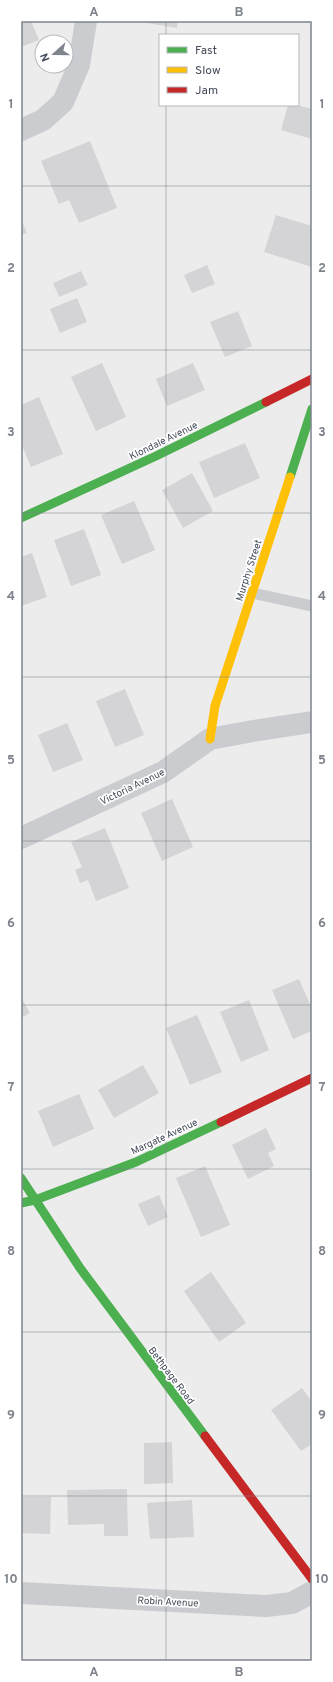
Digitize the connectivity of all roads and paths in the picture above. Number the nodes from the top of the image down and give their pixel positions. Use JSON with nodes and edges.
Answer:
{"nodes":[{"id":1,"x":86,"y":21,"type":"edge"},
{"id":2,"x":21,"y":130,"type":"edge"},
{"id":3,"x":312,"y":379,"type":"edge"},
{"id":4,"x":312,"y":409,"type":"edge"},
{"id":5,"x":21,"y":518,"type":"edge"},
{"id":6,"x":252,"y":593,"type":"junction"},
{"id":7,"x":312,"y":606,"type":"edge"},
{"id":8,"x":312,"y":722,"type":"edge"},
{"id":9,"x":210,"y":739,"type":"junction"},
{"id":10,"x":21,"y":838,"type":"edge"},
{"id":11,"x":312,"y":1078,"type":"edge"},
{"id":12,"x":21,"y":1178,"type":"edge"},
{"id":13,"x":35,"y":1200,"type":"junction"},
{"id":14,"x":21,"y":1203,"type":"edge"},
{"id":15,"x":312,"y":1579,"type":"edge"},
{"id":16,"x":312,"y":1592,"type":"edge"},
{"id":17,"x":21,"y":1593,"type":"edge"}],
"edges":[{"from":1,"to":2,"type":"street"},
{"from":3,"to":5,"type":"street","name":"Klondale Avenue"},
{"from":4,"to":6,"type":"street","name":"Murphy Street"},
{"from":6,"to":7,"type":"lane"},
{"from":6,"to":9,"type":"street","name":"Murphy Street"},
{"from":8,"to":9,"type":"street","name":"Victoria Avenue"},
{"from":9,"to":10,"type":"street","name":"Victoria Avenue"},
{"from":11,"to":13,"type":"street","name":"Margate Avenue"},
{"from":12,"to":13,"type":"street","name":"Bethpage Road"},
{"from":13,"to":14,"type":"street","name":"Margate Avenue"},
{"from":13,"to":15,"type":"street","name":"Bethpage Road"},
{"from":16,"to":17,"type":"street","name":"Robin Avenue"}]}
